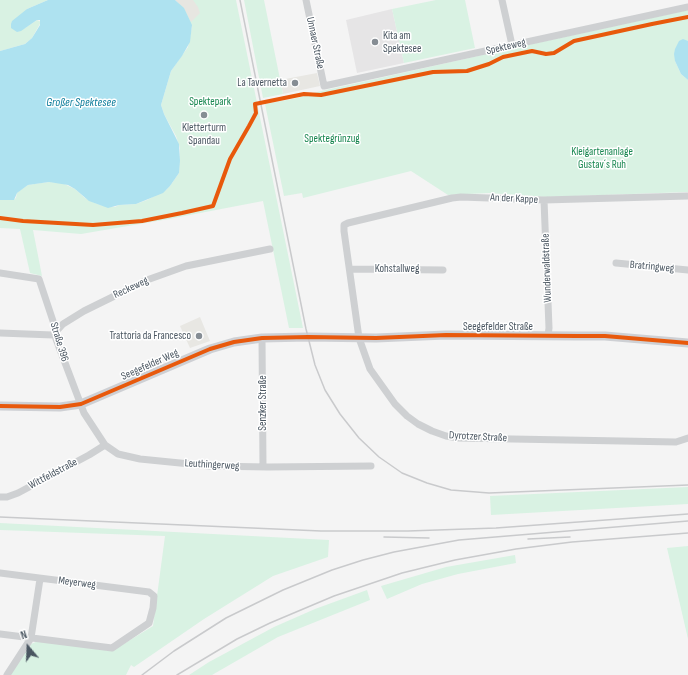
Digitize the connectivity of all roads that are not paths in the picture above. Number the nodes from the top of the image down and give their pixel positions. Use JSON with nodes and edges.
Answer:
{"nodes":[{"id":1,"x":306,"y":0,"type":"edge"},
{"id":2,"x":502,"y":0,"type":"edge"},
{"id":3,"x":688,"y":7,"type":"edge"},
{"id":4,"x":512,"y":45,"type":"junction"},
{"id":5,"x":324,"y":86,"type":"joint"},
{"id":6,"x":688,"y":196,"type":"edge"},
{"id":7,"x":544,"y":200,"type":"junction"},
{"id":8,"x":344,"y":225,"type":"joint"},
{"id":9,"x":270,"y":249,"type":"dead end"},
{"id":10,"x":616,"y":263,"type":"dead end"},
{"id":11,"x":350,"y":270,"type":"junction"},
{"id":12,"x":443,"y":270,"type":"dead end"},
{"id":13,"x":688,"y":270,"type":"edge"},
{"id":14,"x":0,"y":273,"type":"edge"},
{"id":15,"x":0,"y":333,"type":"edge"},
{"id":16,"x":55,"y":333,"type":"junction"},
{"id":17,"x":548,"y":336,"type":"junction"},
{"id":18,"x":308,"y":337,"type":"joint"},
{"id":19,"x":262,"y":338,"type":"junction"},
{"id":20,"x":360,"y":338,"type":"junction"},
{"id":21,"x":688,"y":343,"type":"edge"},
{"id":22,"x":82,"y":404,"type":"junction"},
{"id":23,"x":0,"y":406,"type":"edge"},
{"id":24,"x":688,"y":438,"type":"edge"},
{"id":25,"x":104,"y":445,"type":"junction"},
{"id":26,"x":371,"y":466,"type":"dead end"},
{"id":27,"x":263,"y":467,"type":"junction"},
{"id":28,"x":0,"y":497,"type":"edge"},
{"id":29,"x":0,"y":573,"type":"edge"},
{"id":30,"x":40,"y":579,"type":"junction"},
{"id":31,"x":0,"y":634,"type":"edge"},
{"id":32,"x":31,"y":638,"type":"junction"},
{"id":33,"x":7,"y":675,"type":"edge"}],
"edges":[{"from":1,"to":5,"type":"street","name":"Unnaer Straße"},
{"from":2,"to":4,"type":"street"},
{"from":3,"to":4,"type":"street","name":"Spekteweg"},
{"from":4,"to":5,"type":"street","name":"Spekteweg"},
{"from":6,"to":7,"type":"street","name":"An der Kappe"},
{"from":7,"to":8,"type":"street","name":"An der Kappe"},
{"from":7,"to":17,"type":"street","name":"Wunderwaldstraße"},
{"from":8,"to":11,"type":"street","name":"Dyrotzer Straße"},
{"from":9,"to":16,"type":"street","name":"Reckeweg"},
{"from":10,"to":13,"type":"street","name":"Bratringweg"},
{"from":11,"to":12,"type":"street","name":"Kohstallweg"},
{"from":11,"to":20,"type":"street","name":"Dyrotzer Straße"},
{"from":14,"to":16,"type":"street","name":"Straße 396"},
{"from":15,"to":16,"type":"street"},
{"from":16,"to":22,"type":"street","name":"Straße 396"},
{"from":17,"to":20,"type":"street","name":"Seegefelder Straße"},
{"from":17,"to":21,"type":"street","name":"Seegefelder Straße"},
{"from":18,"to":19,"type":"street","name":"Seegefelder Weg"},
{"from":18,"to":20,"type":"street","name":"Seegefelder Straße"},
{"from":19,"to":22,"type":"street","name":"Seegefelder Weg"},
{"from":19,"to":27,"type":"street","name":"Senzker Straße"},
{"from":20,"to":24,"type":"street","name":"Dyrotzer Straße"},
{"from":22,"to":23,"type":"street","name":"Seegefelder Weg"},
{"from":22,"to":25,"type":"street","name":"Leuthingerweg"},
{"from":25,"to":27,"type":"street","name":"Leuthingerweg"},
{"from":25,"to":28,"type":"street","name":"Wittfeldstraße"},
{"from":26,"to":27,"type":"street","name":"Leuthingerweg"},
{"from":29,"to":30,"type":"street","name":"Meyerweg"},
{"from":30,"to":32,"type":"street"},
{"from":30,"to":32,"type":"street","name":"Meyerweg"},
{"from":31,"to":32,"type":"street"},
{"from":32,"to":33,"type":"street"}]}
